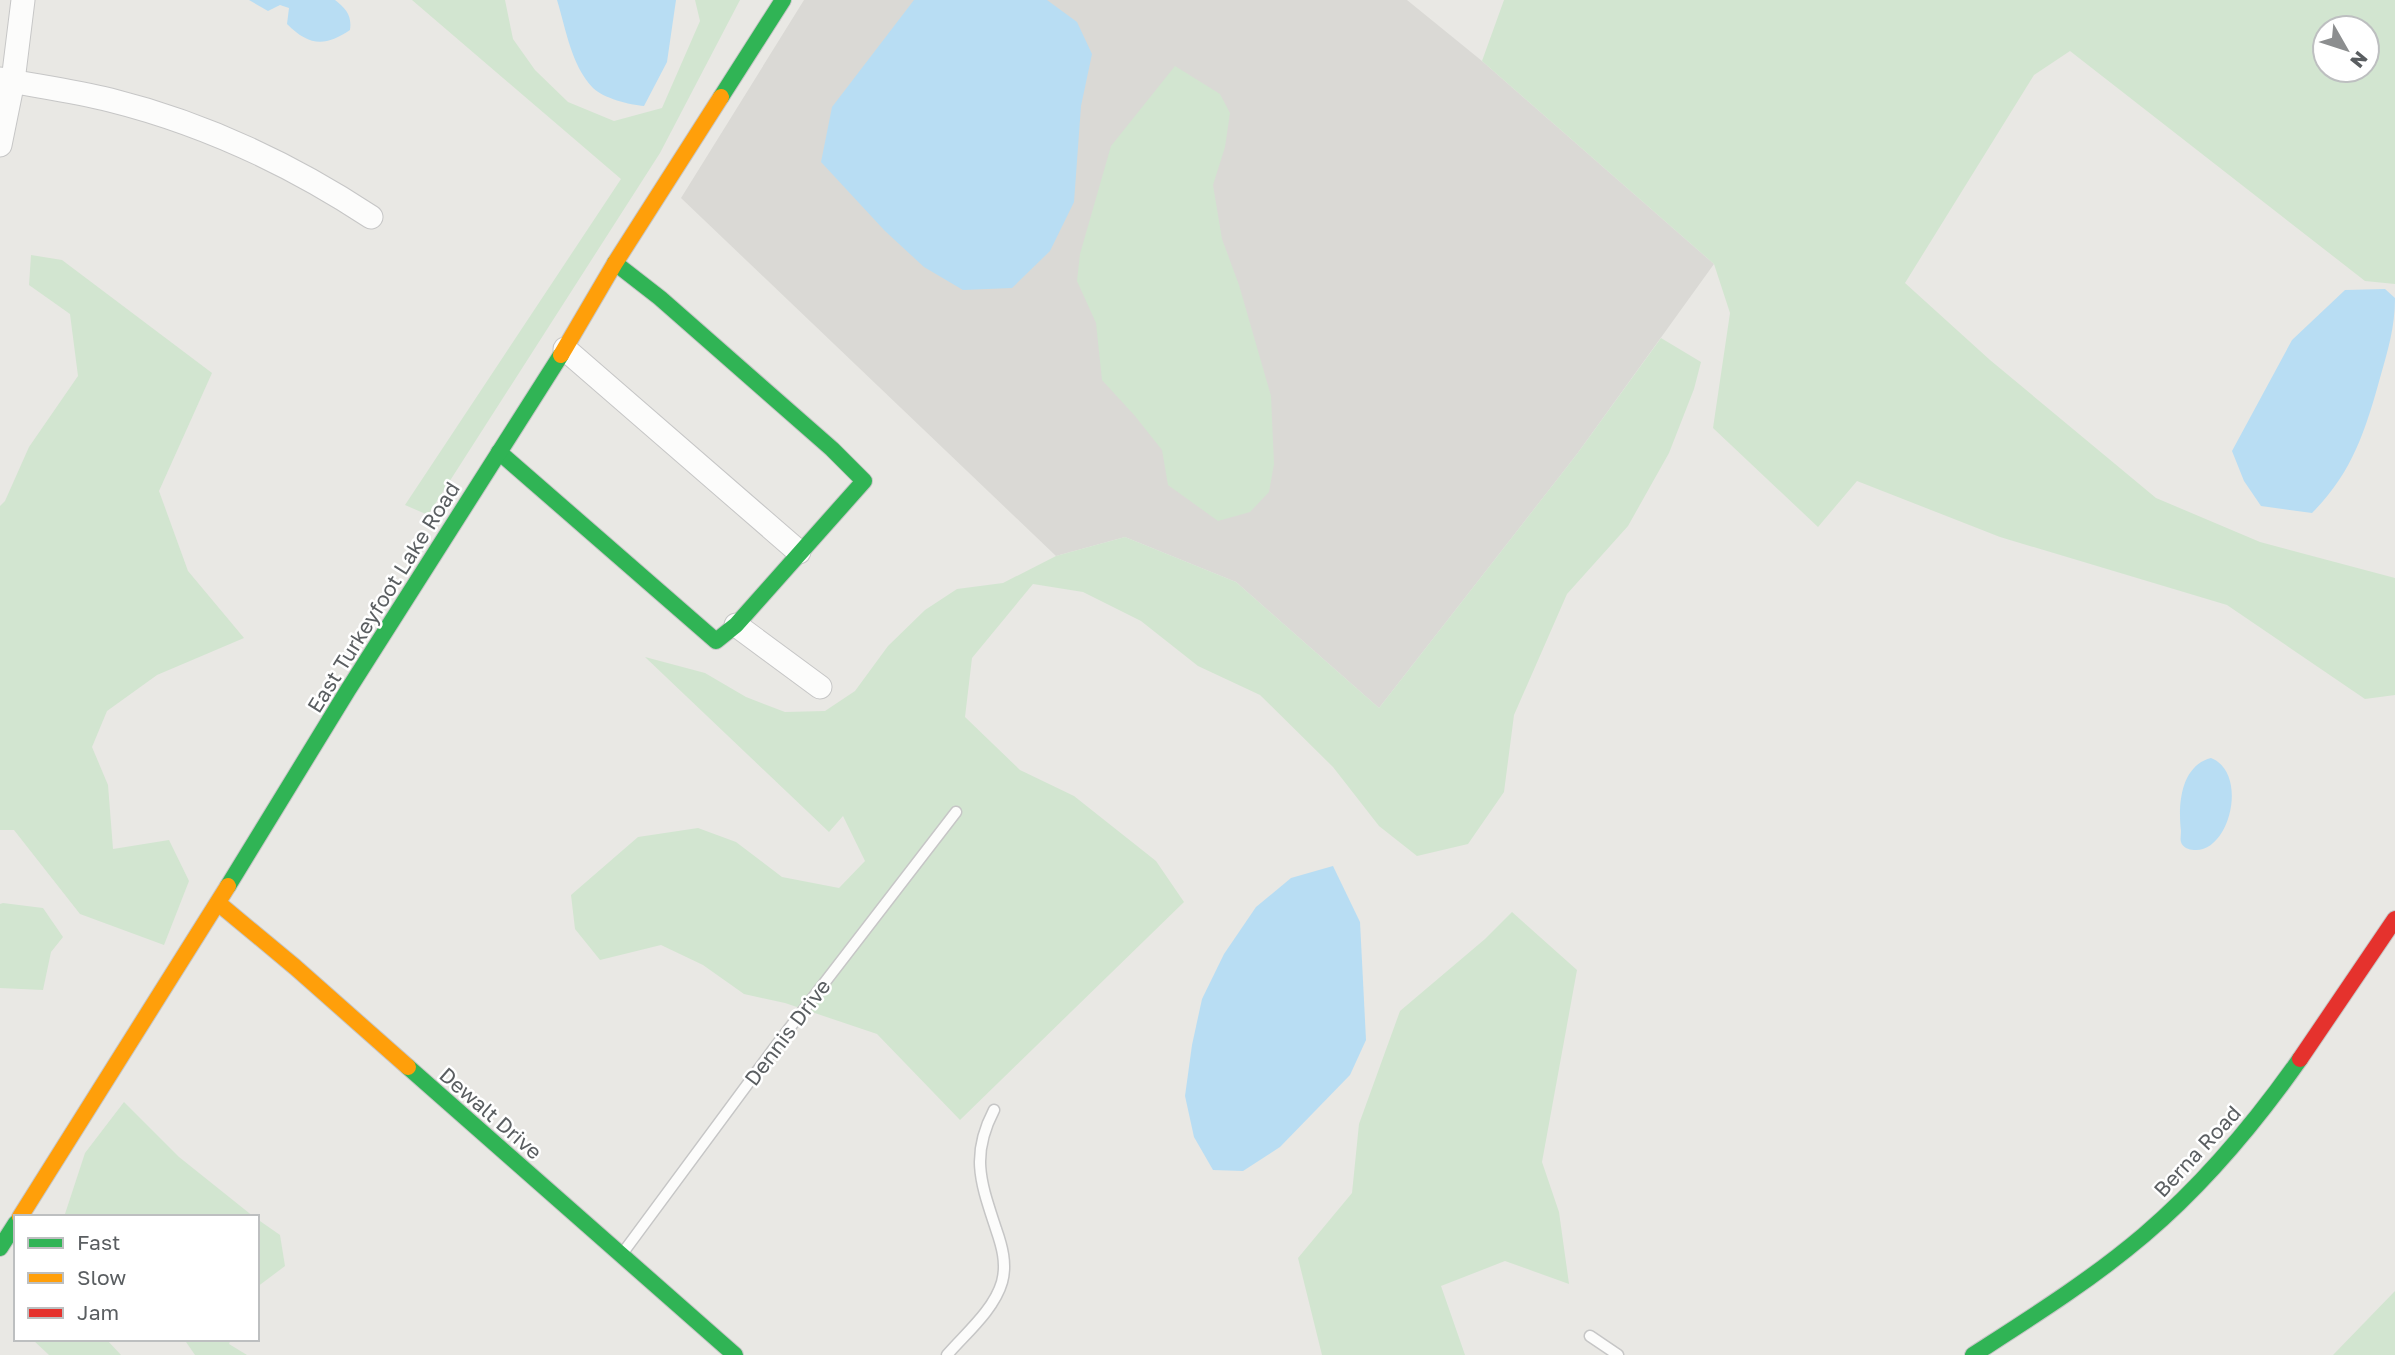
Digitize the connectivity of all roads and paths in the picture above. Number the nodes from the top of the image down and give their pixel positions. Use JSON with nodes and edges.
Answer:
{"nodes":[{"id":1,"x":23,"y":0,"type":"edge"},
{"id":2,"x":783,"y":0,"type":"edge"},
{"id":3,"x":6,"y":80,"type":"edge"},
{"id":4,"x":0,"y":145,"type":"edge"},
{"id":5,"x":371,"y":217,"type":"dead end"},
{"id":6,"x":615,"y":263,"type":"junction"},
{"id":7,"x":565,"y":349,"type":"junction"},
{"id":8,"x":499,"y":452,"type":"junction"},
{"id":9,"x":799,"y":552,"type":"junction"},
{"id":10,"x":736,"y":625,"type":"junction"},
{"id":11,"x":820,"y":687,"type":"dead end"},
{"id":12,"x":956,"y":812,"type":"dead end"},
{"id":13,"x":218,"y":903,"type":"junction"},
{"id":14,"x":2395,"y":919,"type":"edge"},
{"id":15,"x":994,"y":1110,"type":"dead end"},
{"id":16,"x":21,"y":1215,"type":"edge"},
{"id":17,"x":14,"y":1226,"type":"edge"},
{"id":18,"x":0,"y":1248,"type":"edge"},
{"id":19,"x":622,"y":1254,"type":"junction"},
{"id":20,"x":1590,"y":1336,"type":"dead end"},
{"id":21,"x":734,"y":1355,"type":"edge"},
{"id":22,"x":947,"y":1355,"type":"edge"},
{"id":23,"x":1618,"y":1355,"type":"edge"},
{"id":24,"x":1973,"y":1355,"type":"edge"}],
"edges":[{"from":1,"to":3,"type":"street"},
{"from":2,"to":6,"type":"street","name":"East Turkeyfoot Lake Road"},
{"from":3,"to":4,"type":"street"},
{"from":3,"to":5,"type":"street"},
{"from":6,"to":7,"type":"street","name":"East Turkeyfoot Lake Road"},
{"from":6,"to":9,"type":"street"},
{"from":7,"to":8,"type":"street","name":"East Turkeyfoot Lake Road"},
{"from":7,"to":9,"type":"street"},
{"from":8,"to":10,"type":"street"},
{"from":8,"to":13,"type":"street","name":"East Turkeyfoot Lake Road"},
{"from":9,"to":10,"type":"street"},
{"from":10,"to":11,"type":"street"},
{"from":12,"to":19,"type":"lane","name":"Dennis Drive"},
{"from":13,"to":16,"type":"street","name":"East Turkeyfoot Lake Road"},
{"from":13,"to":19,"type":"street","name":"Dewalt Drive"},
{"from":14,"to":24,"type":"street","name":"Berna Road"},
{"from":15,"to":22,"type":"lane"},
{"from":17,"to":18,"type":"street"},
{"from":19,"to":21,"type":"street","name":"Dewalt Drive"},
{"from":20,"to":23,"type":"lane"}]}
